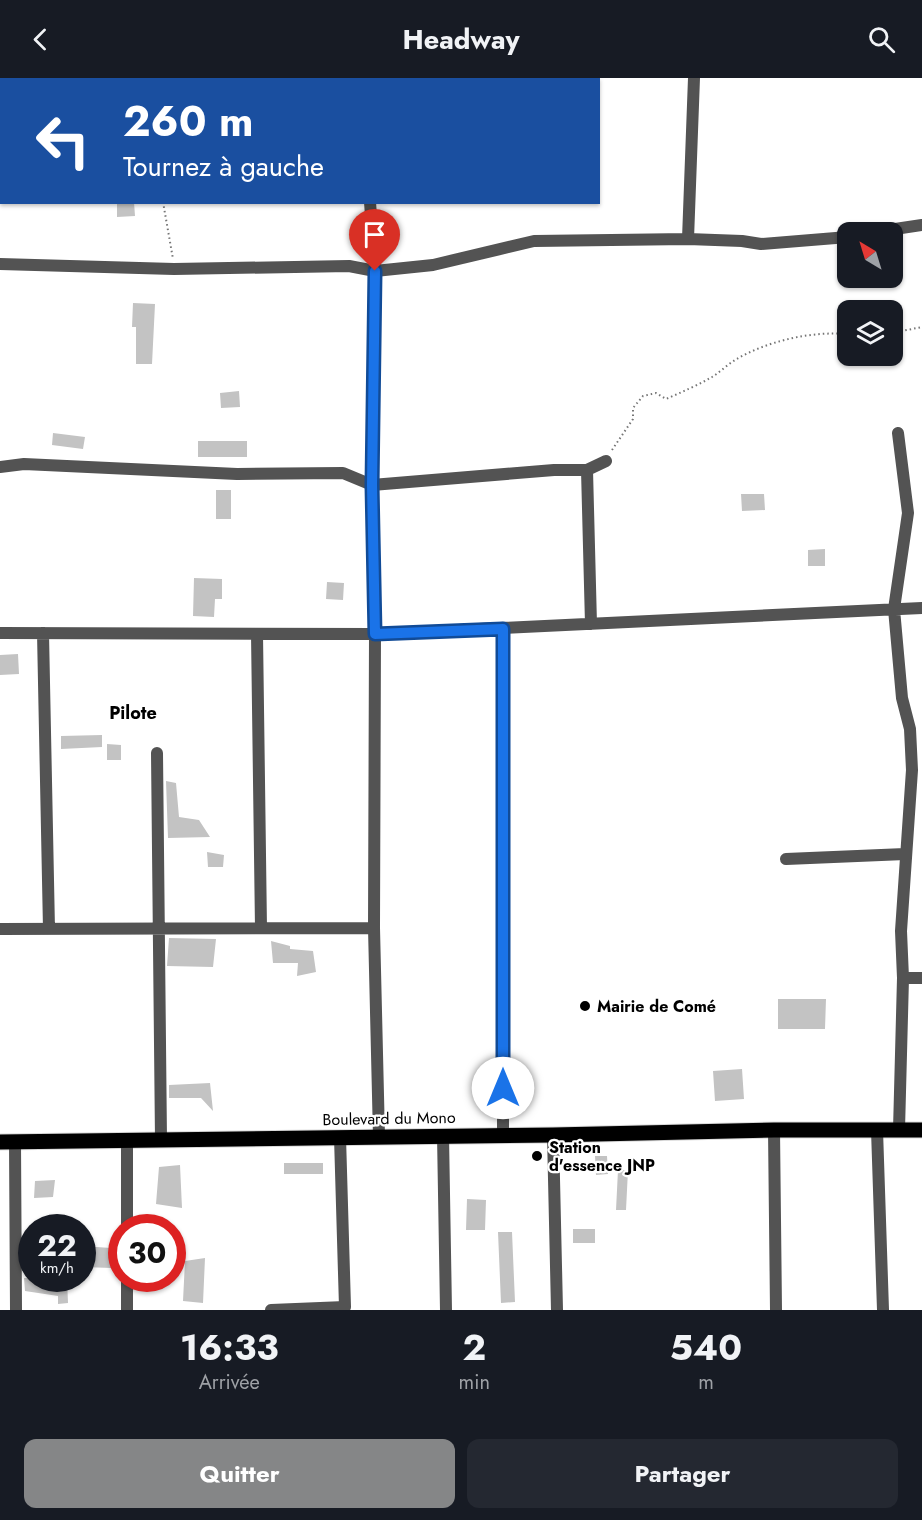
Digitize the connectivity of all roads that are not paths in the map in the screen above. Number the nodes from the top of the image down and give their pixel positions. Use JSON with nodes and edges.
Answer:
{"nodes":[{"id":1,"x":694,"y":78,"type":"edge"},
{"id":2,"x":370,"y":204,"type":"edge"},
{"id":3,"x":922,"y":225,"type":"edge"},
{"id":4,"x":903,"y":228,"type":"edge"},
{"id":5,"x":837,"y":238,"type":"edge"},
{"id":6,"x":688,"y":239,"type":"junction"},
{"id":7,"x":0,"y":264,"type":"edge"},
{"id":8,"x":375,"y":271,"type":"junction"},
{"id":9,"x":898,"y":433,"type":"dead end"},
{"id":10,"x":606,"y":460,"type":"road end"},
{"id":11,"x":0,"y":467,"type":"edge"},
{"id":12,"x":586,"y":470,"type":"junction"},
{"id":13,"x":372,"y":485,"type":"junction"},
{"id":14,"x":922,"y":608,"type":"edge"},
{"id":15,"x":894,"y":609,"type":"junction"},
{"id":16,"x":591,"y":624,"type":"junction"},
{"id":17,"x":503,"y":629,"type":"junction"},
{"id":18,"x":0,"y":633,"type":"edge"},
{"id":19,"x":43,"y":633,"type":"junction"},
{"id":20,"x":256,"y":634,"type":"junction"},
{"id":21,"x":375,"y":634,"type":"junction"},
{"id":22,"x":157,"y":753,"type":"dead end"},
{"id":23,"x":905,"y":855,"type":"junction"},
{"id":24,"x":786,"y":859,"type":"dead end"},
{"id":25,"x":158,"y":928,"type":"junction"},
{"id":26,"x":261,"y":928,"type":"junction"},
{"id":27,"x":374,"y":928,"type":"junction"},
{"id":28,"x":0,"y":929,"type":"edge"},
{"id":29,"x":49,"y":929,"type":"junction"},
{"id":30,"x":903,"y":978,"type":"junction"},
{"id":31,"x":922,"y":978,"type":"edge"},
{"id":32,"x":774,"y":1130,"type":"junction"},
{"id":33,"x":877,"y":1130,"type":"junction"},
{"id":34,"x":899,"y":1130,"type":"junction"},
{"id":35,"x":922,"y":1130,"type":"edge"},
{"id":36,"x":503,"y":1134,"type":"junction"},
{"id":37,"x":443,"y":1135,"type":"junction"},
{"id":38,"x":553,"y":1135,"type":"junction"},
{"id":39,"x":340,"y":1137,"type":"junction"},
{"id":40,"x":379,"y":1137,"type":"junction"},
{"id":41,"x":127,"y":1139,"type":"junction"},
{"id":42,"x":161,"y":1140,"type":"junction"},
{"id":43,"x":7,"y":1142,"type":"edge"},
{"id":44,"x":127,"y":1214,"type":"edge"},
{"id":45,"x":127,"y":1292,"type":"edge"},
{"id":46,"x":16,"y":1310,"type":"edge"},
{"id":47,"x":127,"y":1310,"type":"edge"},
{"id":48,"x":271,"y":1310,"type":"edge"},
{"id":49,"x":446,"y":1310,"type":"edge"},
{"id":50,"x":557,"y":1310,"type":"edge"},
{"id":51,"x":776,"y":1310,"type":"edge"},
{"id":52,"x":883,"y":1310,"type":"edge"}],
"edges":[{"from":1,"to":6,"type":"street"},
{"from":2,"to":8,"type":"street"},
{"from":3,"to":4,"type":"street"},
{"from":5,"to":6,"type":"street"},
{"from":6,"to":8,"type":"street"},
{"from":7,"to":8,"type":"street"},
{"from":8,"to":13,"type":"street"},
{"from":9,"to":15,"type":"street"},
{"from":10,"to":12,"type":"street"},
{"from":11,"to":13,"type":"street"},
{"from":12,"to":13,"type":"street"},
{"from":12,"to":16,"type":"street"},
{"from":13,"to":21,"type":"street"},
{"from":14,"to":15,"type":"street"},
{"from":15,"to":16,"type":"street"},
{"from":15,"to":23,"type":"street"},
{"from":16,"to":17,"type":"street"},
{"from":17,"to":21,"type":"street"},
{"from":17,"to":36,"type":"street"},
{"from":18,"to":19,"type":"street"},
{"from":19,"to":20,"type":"street"},
{"from":19,"to":29,"type":"street"},
{"from":20,"to":21,"type":"street"},
{"from":20,"to":26,"type":"street"},
{"from":21,"to":27,"type":"street"},
{"from":22,"to":25,"type":"street"},
{"from":23,"to":24,"type":"street"},
{"from":23,"to":30,"type":"street"},
{"from":25,"to":26,"type":"street"},
{"from":25,"to":29,"type":"street"},
{"from":25,"to":42,"type":"street"},
{"from":26,"to":27,"type":"street"},
{"from":27,"to":40,"type":"street"},
{"from":28,"to":29,"type":"street"},
{"from":30,"to":31,"type":"street"},
{"from":30,"to":34,"type":"street"},
{"from":32,"to":33,"type":"main road","name":"Boulevard du Mono"},
{"from":32,"to":38,"type":"main road","name":"Boulevard du Mono"},
{"from":32,"to":51,"type":"street"},
{"from":33,"to":34,"type":"main road","name":"Boulevard du Mono"},
{"from":33,"to":52,"type":"street"},
{"from":34,"to":35,"type":"main road","name":"Boulevard du Mono"},
{"from":36,"to":37,"type":"main road","name":"Boulevard du Mono"},
{"from":36,"to":38,"type":"main road","name":"Boulevard du Mono"},
{"from":37,"to":40,"type":"main road","name":"Boulevard du Mono"},
{"from":37,"to":49,"type":"street"},
{"from":38,"to":50,"type":"street"},
{"from":39,"to":40,"type":"main road","name":"Boulevard du Mono"},
{"from":39,"to":42,"type":"main road","name":"Boulevard du Mono"},
{"from":39,"to":48,"type":"street"},
{"from":41,"to":42,"type":"main road","name":"Boulevard du Mono"},
{"from":41,"to":43,"type":"main road","name":"Boulevard du Mono"},
{"from":41,"to":44,"type":"street"},
{"from":43,"to":46,"type":"street"},
{"from":45,"to":47,"type":"street"}]}
